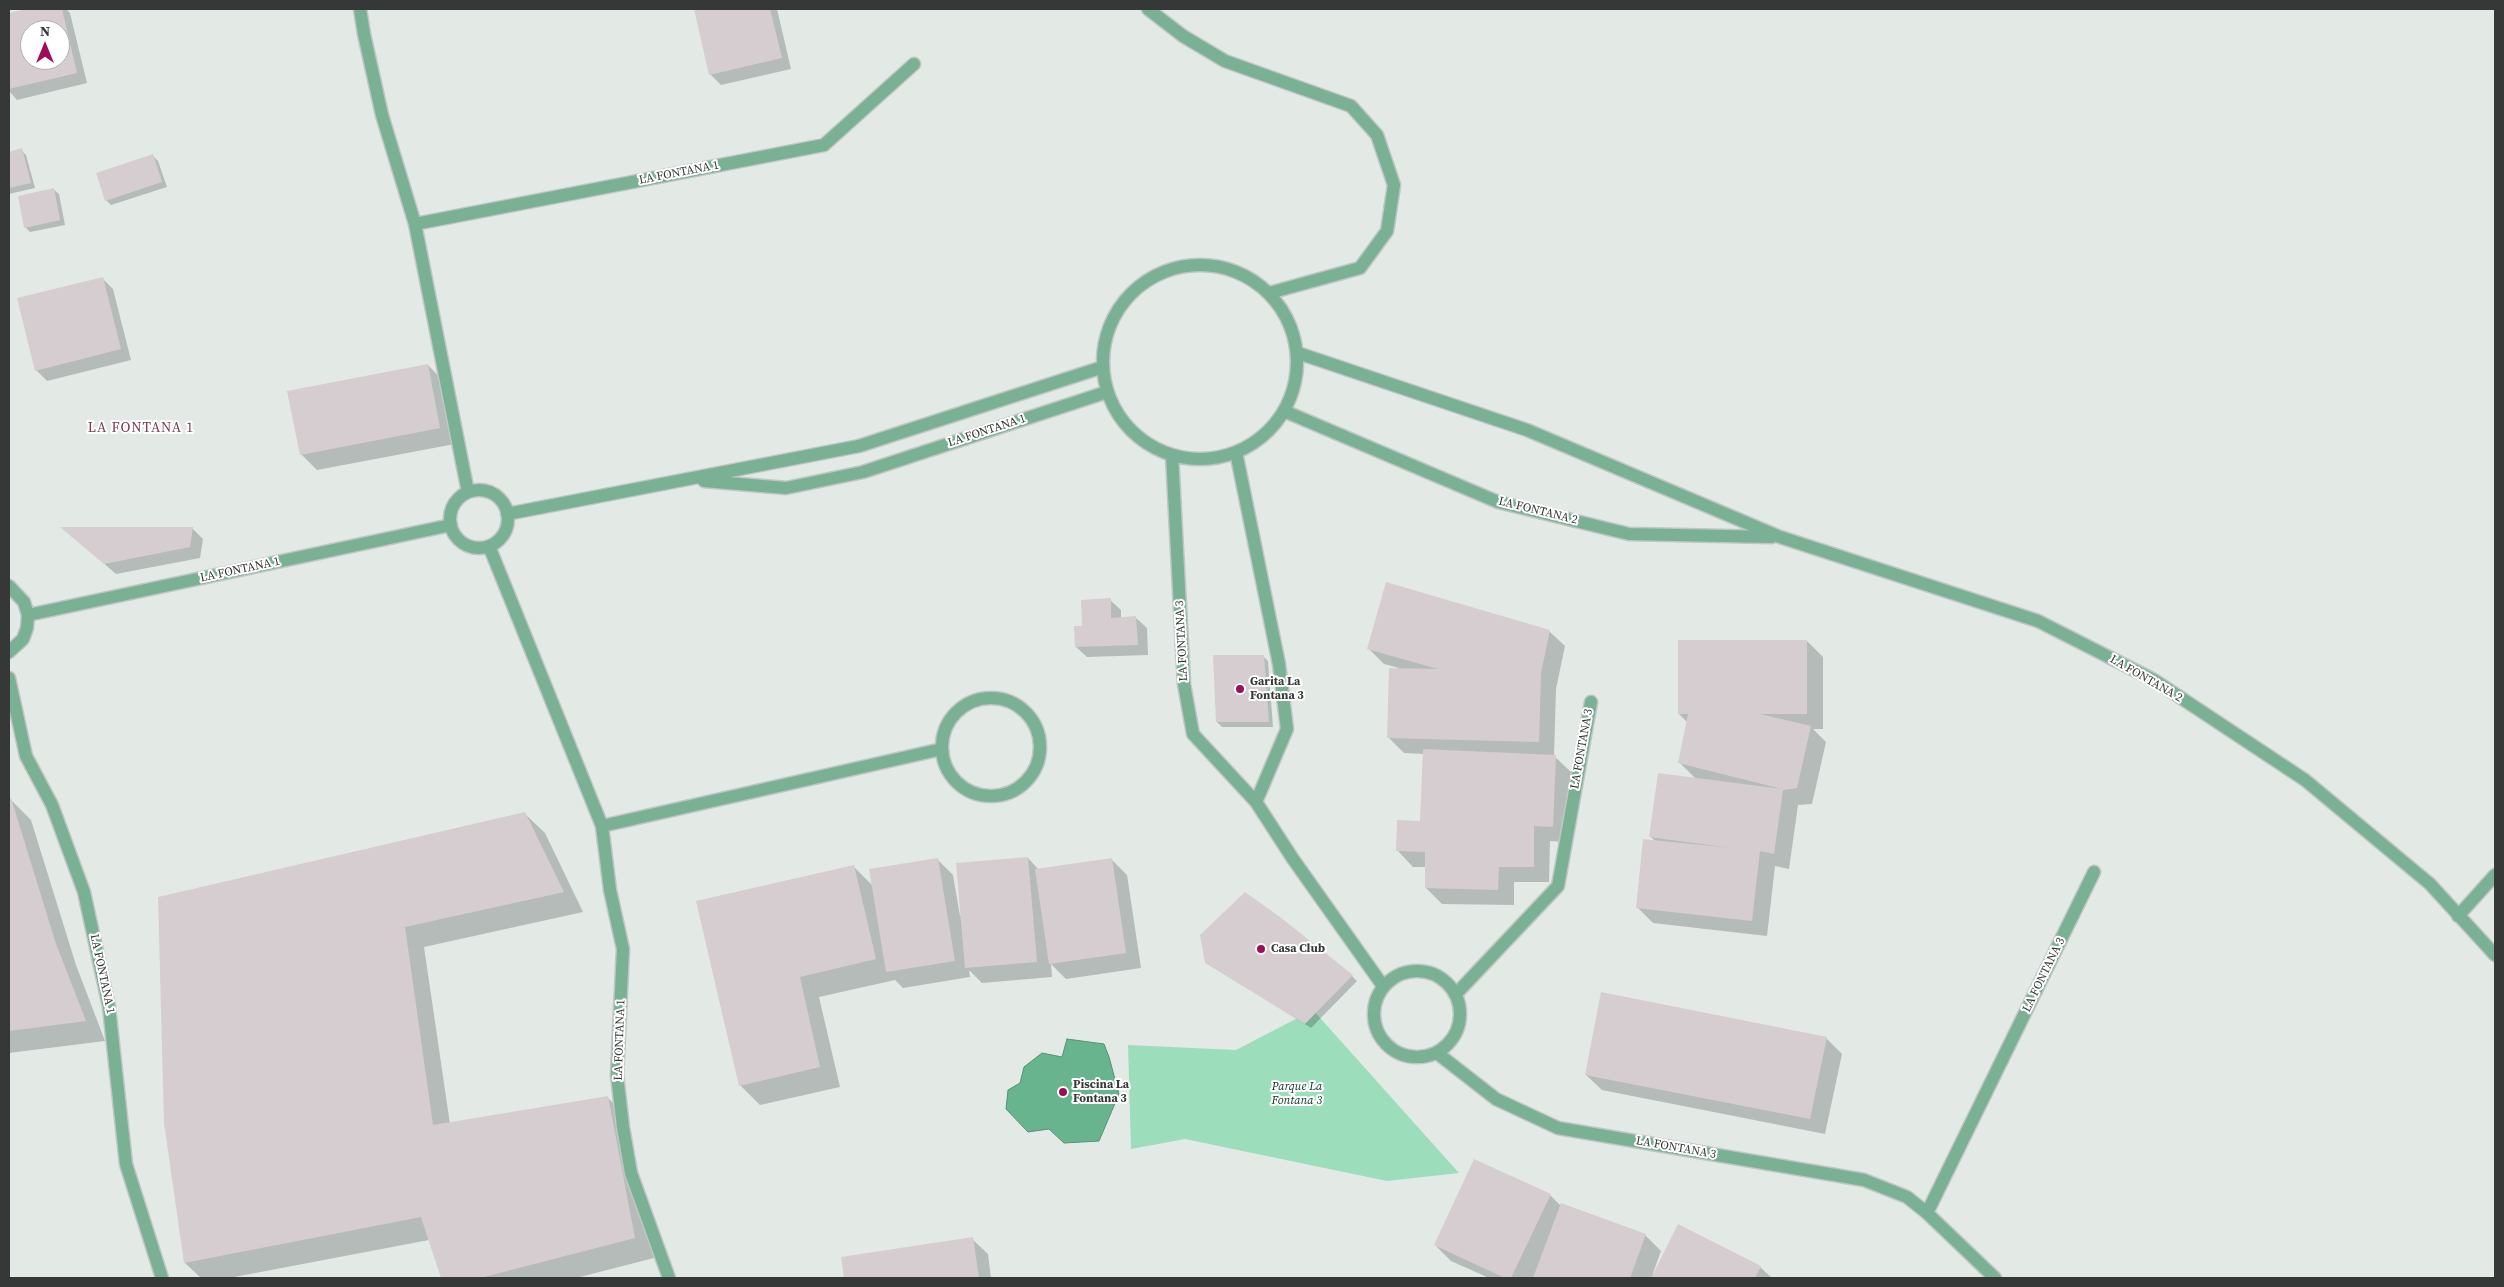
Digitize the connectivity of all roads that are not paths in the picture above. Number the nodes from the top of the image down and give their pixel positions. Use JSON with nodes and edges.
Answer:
{"nodes":[{"id":1,"x":360,"y":9,"type":"edge"},
{"id":2,"x":1148,"y":9,"type":"edge"},
{"id":3,"x":914,"y":64,"type":"dead end"},
{"id":4,"x":415,"y":224,"type":"junction"},
{"id":5,"x":1269,"y":292,"type":"junction"},
{"id":6,"x":1298,"y":353,"type":"junction"},
{"id":7,"x":1103,"y":367,"type":"junction"},
{"id":8,"x":1107,"y":392,"type":"junction"},
{"id":9,"x":1284,"y":411,"type":"junction"},
{"id":10,"x":1236,"y":452,"type":"junction"},
{"id":11,"x":1172,"y":455,"type":"junction"},
{"id":12,"x":689,"y":479,"type":"junction"},
{"id":13,"x":468,"y":492,"type":"junction"},
{"id":14,"x":507,"y":514,"type":"junction"},
{"id":15,"x":451,"y":525,"type":"junction"},
{"id":16,"x":1780,"y":537,"type":"junction"},
{"id":17,"x":489,"y":546,"type":"junction"},
{"id":18,"x":9,"y":586,"type":"edge"},
{"id":19,"x":28,"y":615,"type":"junction"},
{"id":20,"x":9,"y":652,"type":"edge"},
{"id":21,"x":9,"y":678,"type":"edge"},
{"id":22,"x":1591,"y":702,"type":"dead end"},
{"id":23,"x":942,"y":749,"type":"junction"},
{"id":24,"x":1256,"y":802,"type":"junction"},
{"id":25,"x":602,"y":826,"type":"junction"},
{"id":26,"x":2094,"y":872,"type":"dead end"},
{"id":27,"x":2495,"y":875,"type":"edge"},
{"id":28,"x":2458,"y":916,"type":"junction"},
{"id":29,"x":2495,"y":955,"type":"edge"},
{"id":30,"x":1384,"y":986,"type":"junction"},
{"id":31,"x":1456,"y":994,"type":"junction"},
{"id":32,"x":1437,"y":1053,"type":"junction"},
{"id":33,"x":1927,"y":1213,"type":"junction"},
{"id":34,"x":162,"y":1278,"type":"edge"},
{"id":35,"x":669,"y":1278,"type":"edge"},
{"id":36,"x":1995,"y":1278,"type":"edge"}],
"edges":[{"from":1,"to":4,"type":"street"},
{"from":2,"to":5,"type":"street"},
{"from":3,"to":4,"type":"street","name":"LA FONTANA 1"},
{"from":4,"to":13,"type":"street"},
{"from":5,"to":6,"type":"street"},
{"from":5,"to":7,"type":"street"},
{"from":6,"to":9,"type":"street"},
{"from":6,"to":16,"type":"street","name":"LA FONTANA 2"},
{"from":7,"to":8,"type":"street"},
{"from":7,"to":12,"type":"street","name":"LA FONTANA 1"},
{"from":8,"to":11,"type":"street"},
{"from":8,"to":12,"type":"street","name":"LA FONTANA 1"},
{"from":9,"to":10,"type":"street"},
{"from":9,"to":16,"type":"street","name":"LA FONTANA 2"},
{"from":10,"to":11,"type":"street"},
{"from":10,"to":24,"type":"street"},
{"from":11,"to":24,"type":"street","name":"LA FONTANA 3"},
{"from":12,"to":14,"type":"street","name":"LA FONTANA 1"},
{"from":13,"to":14,"type":"street"},
{"from":13,"to":15,"type":"street"},
{"from":14,"to":17,"type":"street"},
{"from":15,"to":17,"type":"street"},
{"from":15,"to":19,"type":"street","name":"LA FONTANA 1"},
{"from":16,"to":28,"type":"street","name":"LA FONTANA 2"},
{"from":17,"to":25,"type":"street","name":"LA FONTANA 1"},
{"from":18,"to":19,"type":"street"},
{"from":19,"to":20,"type":"street"},
{"from":21,"to":34,"type":"street","name":"LA FONTANA 1"},
{"from":22,"to":31,"type":"street","name":"LA FONTANA 3"},
{"from":23,"to":23,"type":"street"},
{"from":23,"to":25,"type":"street"},
{"from":24,"to":30,"type":"street","name":"LA FONTANA 3"},
{"from":25,"to":35,"type":"street","name":"LA FONTANA 1"},
{"from":26,"to":33,"type":"street","name":"LA FONTANA 3"},
{"from":27,"to":28,"type":"street"},
{"from":28,"to":29,"type":"street","name":"LA FONTANA 2"},
{"from":30,"to":31,"type":"street"},
{"from":30,"to":32,"type":"street"},
{"from":31,"to":32,"type":"street"},
{"from":32,"to":33,"type":"street","name":"LA FONTANA 3"},
{"from":33,"to":36,"type":"street","name":"LA FONTANA 3"}]}
